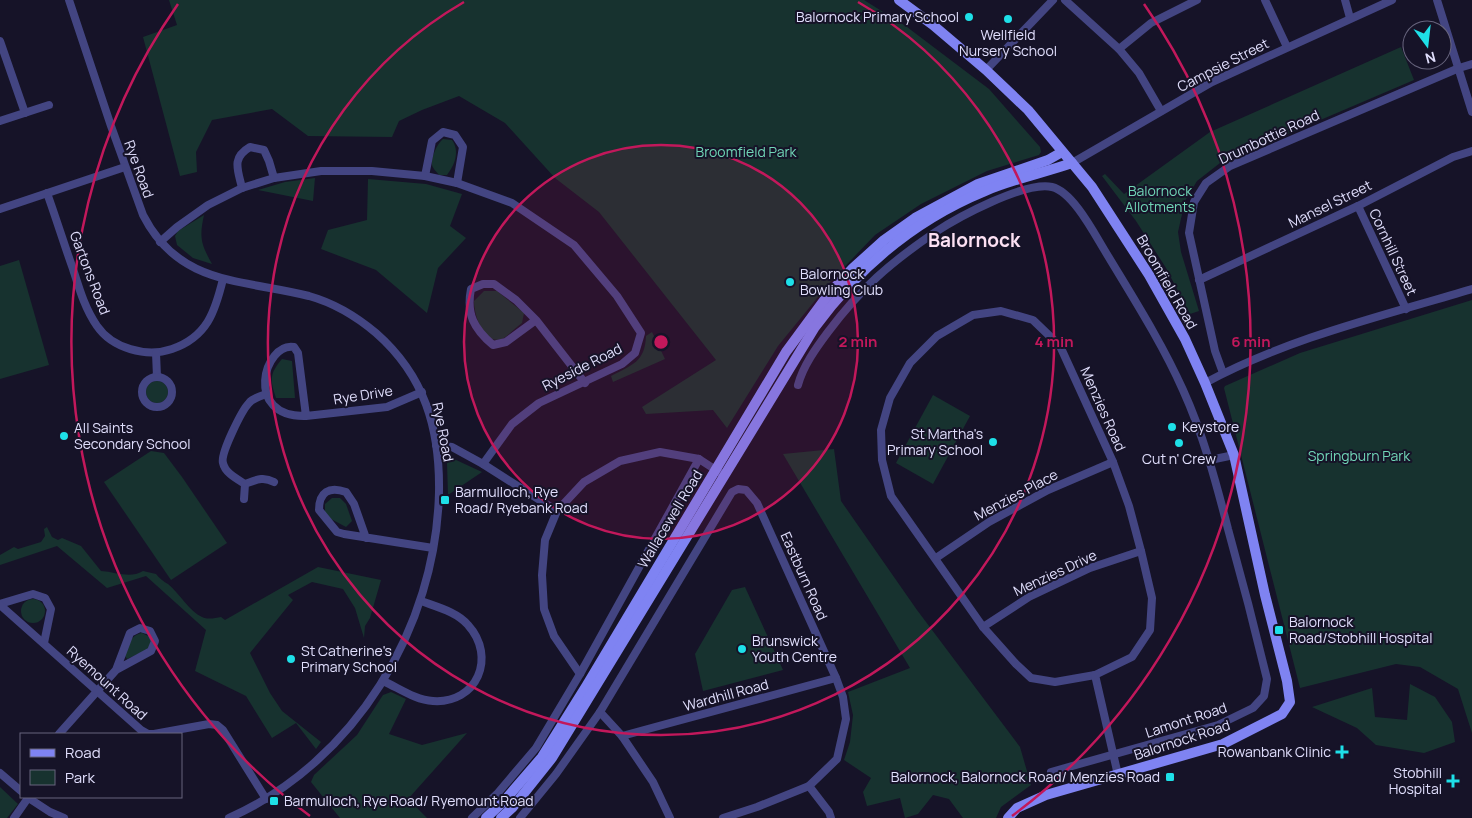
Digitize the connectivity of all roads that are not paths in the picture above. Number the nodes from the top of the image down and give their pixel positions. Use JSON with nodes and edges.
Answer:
{"nodes":[{"id":1,"x":69,"y":0,"type":"edge"},
{"id":2,"x":899,"y":0,"type":"edge"},
{"id":3,"x":1053,"y":0,"type":"edge"},
{"id":4,"x":1065,"y":0,"type":"edge"},
{"id":5,"x":1197,"y":0,"type":"edge"},
{"id":6,"x":1264,"y":0,"type":"edge"},
{"id":7,"x":1345,"y":0,"type":"edge"},
{"id":8,"x":1392,"y":0,"type":"edge"},
{"id":9,"x":1437,"y":0,"type":"edge"},
{"id":10,"x":1350,"y":18,"type":"junction"},
{"id":11,"x":0,"y":41,"type":"edge"},
{"id":12,"x":1287,"y":47,"type":"junction"},
{"id":13,"x":1119,"y":49,"type":"junction"},
{"id":14,"x":1472,"y":64,"type":"edge"},
{"id":15,"x":1459,"y":68,"type":"junction"},
{"id":16,"x":986,"y":70,"type":"junction"},
{"id":17,"x":49,"y":105,"type":"dead end"},
{"id":18,"x":1161,"y":111,"type":"junction"},
{"id":19,"x":1472,"y":112,"type":"edge"},
{"id":20,"x":25,"y":113,"type":"junction"},
{"id":21,"x":0,"y":121,"type":"edge"},
{"id":22,"x":1472,"y":151,"type":"edge"},
{"id":23,"x":1062,"y":152,"type":"junction"},
{"id":24,"x":1072,"y":163,"type":"junction"},
{"id":25,"x":126,"y":167,"type":"junction"},
{"id":26,"x":425,"y":176,"type":"junction"},
{"id":27,"x":274,"y":178,"type":"junction"},
{"id":28,"x":457,"y":183,"type":"junction"},
{"id":29,"x":242,"y":188,"type":"junction"},
{"id":30,"x":47,"y":193,"type":"junction"},
{"id":31,"x":1358,"y":206,"type":"junction"},
{"id":32,"x":0,"y":209,"type":"edge"},
{"id":33,"x":160,"y":242,"type":"junction"},
{"id":34,"x":887,"y":243,"type":"junction"},
{"id":35,"x":899,"y":257,"type":"junction"},
{"id":36,"x":222,"y":279,"type":"junction"},
{"id":37,"x":1199,"y":280,"type":"junction"},
{"id":38,"x":1472,"y":289,"type":"edge"},
{"id":39,"x":1406,"y":309,"type":"junction"},
{"id":40,"x":536,"y":320,"type":"junction"},
{"id":41,"x":156,"y":353,"type":"junction"},
{"id":42,"x":1223,"y":373,"type":"junction"},
{"id":43,"x":157,"y":377,"type":"junction"},
{"id":44,"x":584,"y":382,"type":"junction"},
{"id":45,"x":1205,"y":383,"type":"junction"},
{"id":46,"x":798,"y":386,"type":"dead end"},
{"id":47,"x":422,"y":392,"type":"junction"},
{"id":48,"x":266,"y":394,"type":"junction"},
{"id":49,"x":306,"y":416,"type":"junction"},
{"id":50,"x":436,"y":444,"type":"junction"},
{"id":51,"x":1234,"y":455,"type":"junction"},
{"id":52,"x":700,"y":459,"type":"junction"},
{"id":53,"x":1210,"y":460,"type":"junction"},
{"id":54,"x":1112,"y":462,"type":"junction"},
{"id":55,"x":483,"y":464,"type":"junction"},
{"id":56,"x":720,"y":472,"type":"junction"},
{"id":57,"x":274,"y":482,"type":"dead end"},
{"id":58,"x":245,"y":484,"type":"junction"},
{"id":59,"x":244,"y":499,"type":"dead end"},
{"id":60,"x":557,"y":511,"type":"junction"},
{"id":61,"x":366,"y":538,"type":"junction"},
{"id":62,"x":433,"y":548,"type":"junction"},
{"id":63,"x":1141,"y":551,"type":"junction"},
{"id":64,"x":936,"y":558,"type":"junction"},
{"id":65,"x":653,"y":583,"type":"junction"},
{"id":66,"x":671,"y":594,"type":"junction"},
{"id":67,"x":421,"y":601,"type":"junction"},
{"id":68,"x":0,"y":604,"type":"edge"},
{"id":69,"x":983,"y":627,"type":"junction"},
{"id":70,"x":44,"y":643,"type":"junction"},
{"id":71,"x":116,"y":670,"type":"junction"},
{"id":72,"x":580,"y":674,"type":"junction"},
{"id":73,"x":1095,"y":675,"type":"junction"},
{"id":74,"x":836,"y":678,"type":"junction"},
{"id":75,"x":383,"y":681,"type":"junction"},
{"id":76,"x":98,"y":690,"type":"junction"},
{"id":77,"x":600,"y":712,"type":"junction"},
{"id":78,"x":60,"y":733,"type":"edge"},
{"id":79,"x":146,"y":733,"type":"edge"},
{"id":80,"x":154,"y":733,"type":"edge"},
{"id":81,"x":622,"y":736,"type":"junction"},
{"id":82,"x":1113,"y":755,"type":"junction"},
{"id":83,"x":1051,"y":772,"type":"dead end"},
{"id":84,"x":0,"y":773,"type":"edge"},
{"id":85,"x":1118,"y":775,"type":"junction"},
{"id":86,"x":20,"y":779,"type":"edge"},
{"id":87,"x":14,"y":785,"type":"junction"},
{"id":88,"x":809,"y":786,"type":"junction"},
{"id":89,"x":20,"y":791,"type":"edge"},
{"id":90,"x":27,"y":798,"type":"edge"},
{"id":91,"x":29,"y":798,"type":"edge"},
{"id":92,"x":266,"y":799,"type":"junction"},
{"id":93,"x":14,"y":818,"type":"edge"},
{"id":94,"x":64,"y":818,"type":"edge"},
{"id":95,"x":229,"y":818,"type":"edge"},
{"id":96,"x":472,"y":818,"type":"edge"},
{"id":97,"x":486,"y":818,"type":"edge"},
{"id":98,"x":501,"y":818,"type":"edge"},
{"id":99,"x":520,"y":818,"type":"edge"},
{"id":100,"x":670,"y":818,"type":"edge"},
{"id":101,"x":723,"y":818,"type":"edge"},
{"id":102,"x":831,"y":818,"type":"edge"},
{"id":103,"x":1008,"y":818,"type":"edge"}],
"edges":[{"from":1,"to":25,"type":"street","name":"Rye Road"},
{"from":2,"to":16,"type":"street","name":"Broomfield Road"},
{"from":3,"to":16,"type":"street"},
{"from":4,"to":13,"type":"street"},
{"from":5,"to":13,"type":"street"},
{"from":6,"to":12,"type":"street"},
{"from":7,"to":10,"type":"street"},
{"from":8,"to":10,"type":"street","name":"Campsie Street"},
{"from":9,"to":15,"type":"street"},
{"from":10,"to":12,"type":"street","name":"Campsie Street"},
{"from":11,"to":20,"type":"street"},
{"from":12,"to":18,"type":"street","name":"Campsie Street"},
{"from":13,"to":18,"type":"street"},
{"from":14,"to":15,"type":"street","name":"Drumbottie Road"},
{"from":15,"to":19,"type":"street"},
{"from":15,"to":37,"type":"street","name":"Drumbottie Road"},
{"from":16,"to":23,"type":"street","name":"Broomfield Road"},
{"from":17,"to":20,"type":"street"},
{"from":18,"to":24,"type":"street","name":"Campsie Street"},
{"from":20,"to":21,"type":"street"},
{"from":22,"to":31,"type":"street","name":"Mansel Street"},
{"from":23,"to":24,"type":"street","name":"Broomfield Road"},
{"from":23,"to":34,"type":"street","name":"Wallacewell Road"},
{"from":24,"to":34,"type":"street","name":"Wallacewell Road"},
{"from":24,"to":45,"type":"street","name":"Broomfield Road"},
{"from":25,"to":30,"type":"street"},
{"from":25,"to":33,"type":"street","name":"Rye Road"},
{"from":26,"to":27,"type":"street","name":"Ryeside Road"},
{"from":26,"to":28,"type":"street","name":"Ryeside Road"},
{"from":26,"to":28,"type":"street"},
{"from":27,"to":29,"type":"street","name":"Ryeside Road"},
{"from":27,"to":29,"type":"street"},
{"from":28,"to":44,"type":"street","name":"Ryeside Road"},
{"from":29,"to":33,"type":"street","name":"Ryeside Road"},
{"from":30,"to":32,"type":"street"},
{"from":30,"to":41,"type":"street","name":"Gartons Road"},
{"from":31,"to":37,"type":"street","name":"Mansel Street"},
{"from":31,"to":39,"type":"street","name":"Cornhill Street"},
{"from":33,"to":36,"type":"street","name":"Rye Road"},
{"from":34,"to":35,"type":"street"},
{"from":34,"to":56,"type":"street","name":"Wallacewell Road"},
{"from":35,"to":46,"type":"street"},
{"from":35,"to":53,"type":"street"},
{"from":36,"to":41,"type":"street","name":"Gartons Road"},
{"from":36,"to":47,"type":"street","name":"Rye Road"},
{"from":37,"to":42,"type":"street","name":"Drumbottie Road"},
{"from":38,"to":39,"type":"street"},
{"from":39,"to":42,"type":"street"},
{"from":40,"to":40,"type":"street"},
{"from":40,"to":44,"type":"street"},
{"from":41,"to":43,"type":"street"},
{"from":42,"to":45,"type":"street"},
{"from":43,"to":43,"type":"street"},
{"from":44,"to":55,"type":"street","name":"Ryeside Road"},
{"from":45,"to":51,"type":"street","name":"Balornock Road"},
{"from":47,"to":49,"type":"street","name":"Rye Drive"},
{"from":47,"to":50,"type":"street","name":"Rye Road"},
{"from":48,"to":49,"type":"street","name":"Rye Drive"},
{"from":48,"to":49,"type":"street"},
{"from":48,"to":58,"type":"street"},
{"from":50,"to":55,"type":"street"},
{"from":50,"to":62,"type":"street","name":"Rye Road"},
{"from":51,"to":53,"type":"street"},
{"from":51,"to":85,"type":"street","name":"Balornock Road"},
{"from":52,"to":56,"type":"street"},
{"from":52,"to":60,"type":"street"},
{"from":52,"to":72,"type":"street","name":"Wallacewell Road"},
{"from":53,"to":82,"type":"street","name":"Lamont Road"},
{"from":54,"to":63,"type":"street","name":"Menzies Road"},
{"from":54,"to":64,"type":"street","name":"Menzies Place"},
{"from":54,"to":64,"type":"street","name":"Menzies Road"},
{"from":55,"to":60,"type":"street"},
{"from":56,"to":65,"type":"street","name":"Wallacewell Road"},
{"from":57,"to":58,"type":"street"},
{"from":58,"to":59,"type":"street"},
{"from":60,"to":72,"type":"street"},
{"from":61,"to":61,"type":"street"},
{"from":61,"to":62,"type":"street"},
{"from":62,"to":67,"type":"street","name":"Rye Road"},
{"from":63,"to":69,"type":"street","name":"Menzies Drive"},
{"from":63,"to":73,"type":"street","name":"Menzies Road"},
{"from":64,"to":69,"type":"street","name":"Menzies Road"},
{"from":65,"to":66,"type":"street"},
{"from":65,"to":97,"type":"street","name":"Wallacewell Road"},
{"from":65,"to":98,"type":"street","name":"Wallacewell Road"},
{"from":66,"to":74,"type":"street","name":"Eastburn Road"},
{"from":66,"to":77,"type":"street"},
{"from":67,"to":75,"type":"street","name":"Rye Road"},
{"from":67,"to":75,"type":"street"},
{"from":68,"to":70,"type":"street","name":"Ryemount Road"},
{"from":68,"to":70,"type":"street","name":"Ryemount Road"},
{"from":69,"to":73,"type":"street","name":"Menzies Road"},
{"from":70,"to":76,"type":"street","name":"Ryemount Road"},
{"from":71,"to":71,"type":"street"},
{"from":71,"to":76,"type":"street"},
{"from":72,"to":96,"type":"street","name":"Wallacewell Road"},
{"from":73,"to":82,"type":"street"},
{"from":74,"to":81,"type":"street","name":"Wardhill Road"},
{"from":74,"to":88,"type":"street","name":"Eastburn Road"},
{"from":75,"to":92,"type":"street","name":"Rye Road"},
{"from":76,"to":78,"type":"street"},
{"from":76,"to":79,"type":"street","name":"Ryemount Road"},
{"from":77,"to":81,"type":"street"},
{"from":77,"to":99,"type":"street"},
{"from":80,"to":92,"type":"street","name":"Ryemount Road"},
{"from":81,"to":100,"type":"street"},
{"from":82,"to":83,"type":"street","name":"Lamont Road"},
{"from":82,"to":85,"type":"street"},
{"from":84,"to":87,"type":"street"},
{"from":85,"to":103,"type":"street","name":"Balornock Road"},
{"from":86,"to":87,"type":"street"},
{"from":87,"to":89,"type":"street"},
{"from":88,"to":101,"type":"street","name":"Eastburn Road"},
{"from":88,"to":102,"type":"street"},
{"from":90,"to":93,"type":"street"},
{"from":91,"to":94,"type":"street"},
{"from":92,"to":95,"type":"street","name":"Rye Road"}]}
